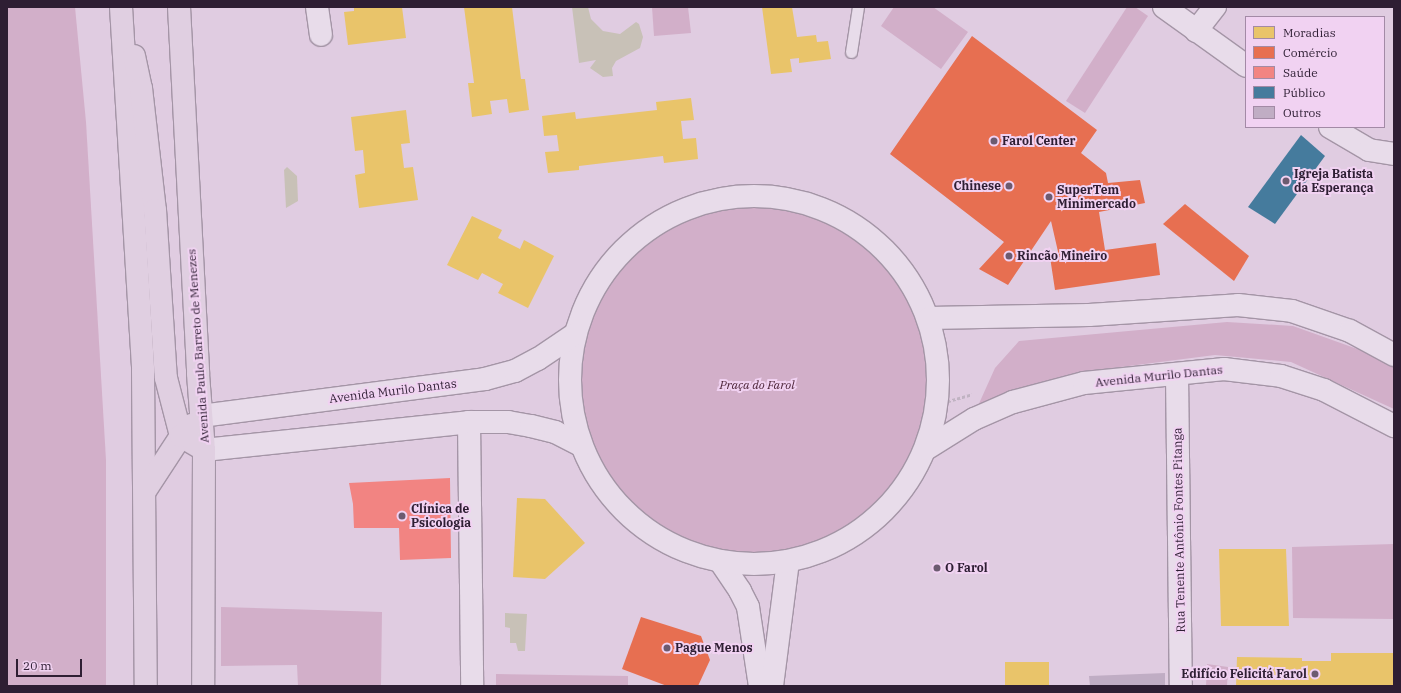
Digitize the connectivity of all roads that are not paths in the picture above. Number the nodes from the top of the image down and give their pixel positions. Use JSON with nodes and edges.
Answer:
{"nodes":[{"id":1,"x":179,"y":7,"type":"edge"},
{"id":2,"x":317,"y":7,"type":"edge"},
{"id":3,"x":858,"y":7,"type":"edge"},
{"id":4,"x":1164,"y":7,"type":"edge"},
{"id":5,"x":1215,"y":7,"type":"edge"},
{"id":6,"x":121,"y":8,"type":"edge"},
{"id":7,"x":1196,"y":30,"type":"junction"},
{"id":8,"x":321,"y":36,"type":"dead end"},
{"id":9,"x":850,"y":52,"type":"dead end"},
{"id":10,"x":1245,"y":65,"type":"edge"},
{"id":11,"x":1332,"y":128,"type":"edge"},
{"id":12,"x":1394,"y":154,"type":"edge"},
{"id":13,"x":929,"y":318,"type":"junction"},
{"id":14,"x":575,"y":334,"type":"junction"},
{"id":15,"x":1394,"y":355,"type":"edge"},
{"id":16,"x":1177,"y":374,"type":"junction"},
{"id":17,"x":201,"y":416,"type":"junction"},
{"id":18,"x":469,"y":422,"type":"junction"},
{"id":19,"x":1394,"y":426,"type":"edge"},
{"id":20,"x":181,"y":436,"type":"junction"},
{"id":21,"x":581,"y":445,"type":"junction"},
{"id":22,"x":926,"y":449,"type":"junction"},
{"id":23,"x":204,"y":450,"type":"junction"},
{"id":24,"x":145,"y":491,"type":"junction"},
{"id":25,"x":720,"y":561,"type":"junction"},
{"id":26,"x":788,"y":561,"type":"junction"},
{"id":27,"x":146,"y":686,"type":"edge"},
{"id":28,"x":204,"y":686,"type":"edge"},
{"id":29,"x":472,"y":686,"type":"edge"},
{"id":30,"x":760,"y":686,"type":"edge"},
{"id":31,"x":772,"y":686,"type":"edge"},
{"id":32,"x":1181,"y":686,"type":"edge"}],
"edges":[{"from":1,"to":17,"type":"main road","name":"Avenida Paulo Barreto de Menezes"},
{"from":2,"to":8,"type":"main road"},
{"from":3,"to":9,"type":"lane"},
{"from":4,"to":7,"type":"main road"},
{"from":5,"to":7,"type":"main road"},
{"from":6,"to":20,"type":"main road"},
{"from":6,"to":24,"type":"main road"},
{"from":7,"to":10,"type":"main road"},
{"from":11,"to":12,"type":"main road"},
{"from":13,"to":14,"type":"main road","name":"Avenida Murilo Dantas"},
{"from":13,"to":15,"type":"main road"},
{"from":13,"to":22,"type":"main road","name":"Avenida Murilo Dantas"},
{"from":14,"to":17,"type":"main road","name":"Avenida Murilo Dantas"},
{"from":14,"to":21,"type":"main road","name":"Avenida Murilo Dantas"},
{"from":16,"to":19,"type":"main road","name":"Avenida Murilo Dantas"},
{"from":16,"to":22,"type":"main road","name":"Avenida Murilo Dantas"},
{"from":16,"to":32,"type":"main road","name":"Rua Tenente Antônio Fontes Pitanga"},
{"from":17,"to":20,"type":"main road"},
{"from":17,"to":23,"type":"main road","name":"Avenida Paulo Barreto de Menezes"},
{"from":18,"to":21,"type":"main road"},
{"from":18,"to":23,"type":"main road"},
{"from":18,"to":29,"type":"main road"},
{"from":20,"to":23,"type":"main road"},
{"from":20,"to":24,"type":"main road"},
{"from":21,"to":25,"type":"main road","name":"Avenida Murilo Dantas"},
{"from":22,"to":26,"type":"main road","name":"Avenida Murilo Dantas"},
{"from":23,"to":28,"type":"main road","name":"Avenida Paulo Barreto de Menezes"},
{"from":24,"to":27,"type":"main road"},
{"from":25,"to":26,"type":"main road","name":"Avenida Murilo Dantas"},
{"from":25,"to":30,"type":"main road"},
{"from":26,"to":31,"type":"main road"}]}
